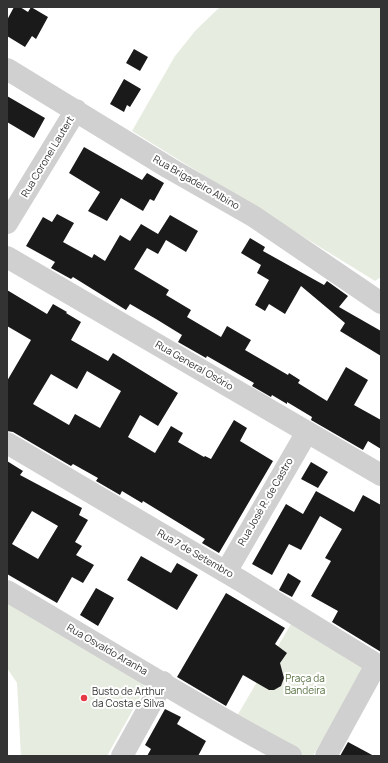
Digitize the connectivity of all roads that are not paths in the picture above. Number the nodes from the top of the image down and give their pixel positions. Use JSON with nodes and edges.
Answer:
{"nodes":[{"id":1,"x":7,"y":69,"type":"edge"},
{"id":2,"x":76,"y":110,"type":"junction"},
{"id":3,"x":7,"y":224,"type":"edge"},
{"id":4,"x":7,"y":257,"type":"edge"},
{"id":5,"x":381,"y":303,"type":"edge"},
{"id":6,"x":307,"y":432,"type":"junction"},
{"id":7,"x":7,"y":443,"type":"edge"},
{"id":8,"x":381,"y":475,"type":"edge"},
{"id":9,"x":226,"y":572,"type":"junction"},
{"id":10,"x":7,"y":591,"type":"edge"},
{"id":11,"x":379,"y":666,"type":"edge"},
{"id":12,"x":163,"y":682,"type":"junction"},
{"id":13,"x":122,"y":756,"type":"edge"},
{"id":14,"x":291,"y":756,"type":"edge"},
{"id":15,"x":326,"y":756,"type":"edge"}],
"edges":[{"from":1,"to":2,"type":"street","name":"Rua Brigadeiro Albino"},
{"from":2,"to":3,"type":"street","name":"Rua Coronel Lautert"},
{"from":2,"to":5,"type":"street","name":"Rua Brigadeiro Albino"},
{"from":4,"to":6,"type":"street","name":"Rua General Osório"},
{"from":6,"to":8,"type":"street","name":"Rua General Osório"},
{"from":6,"to":9,"type":"street","name":"Rua José R. de Castro"},
{"from":7,"to":9,"type":"street","name":"Rua 7 de Setembro"},
{"from":9,"to":11,"type":"street","name":"Rua 7 de Setembro"},
{"from":10,"to":12,"type":"street","name":"Rua Osvaldo Aranha"},
{"from":11,"to":15,"type":"street"},
{"from":12,"to":13,"type":"street"},
{"from":12,"to":14,"type":"street","name":"Rua Osvaldo Aranha"}]}
